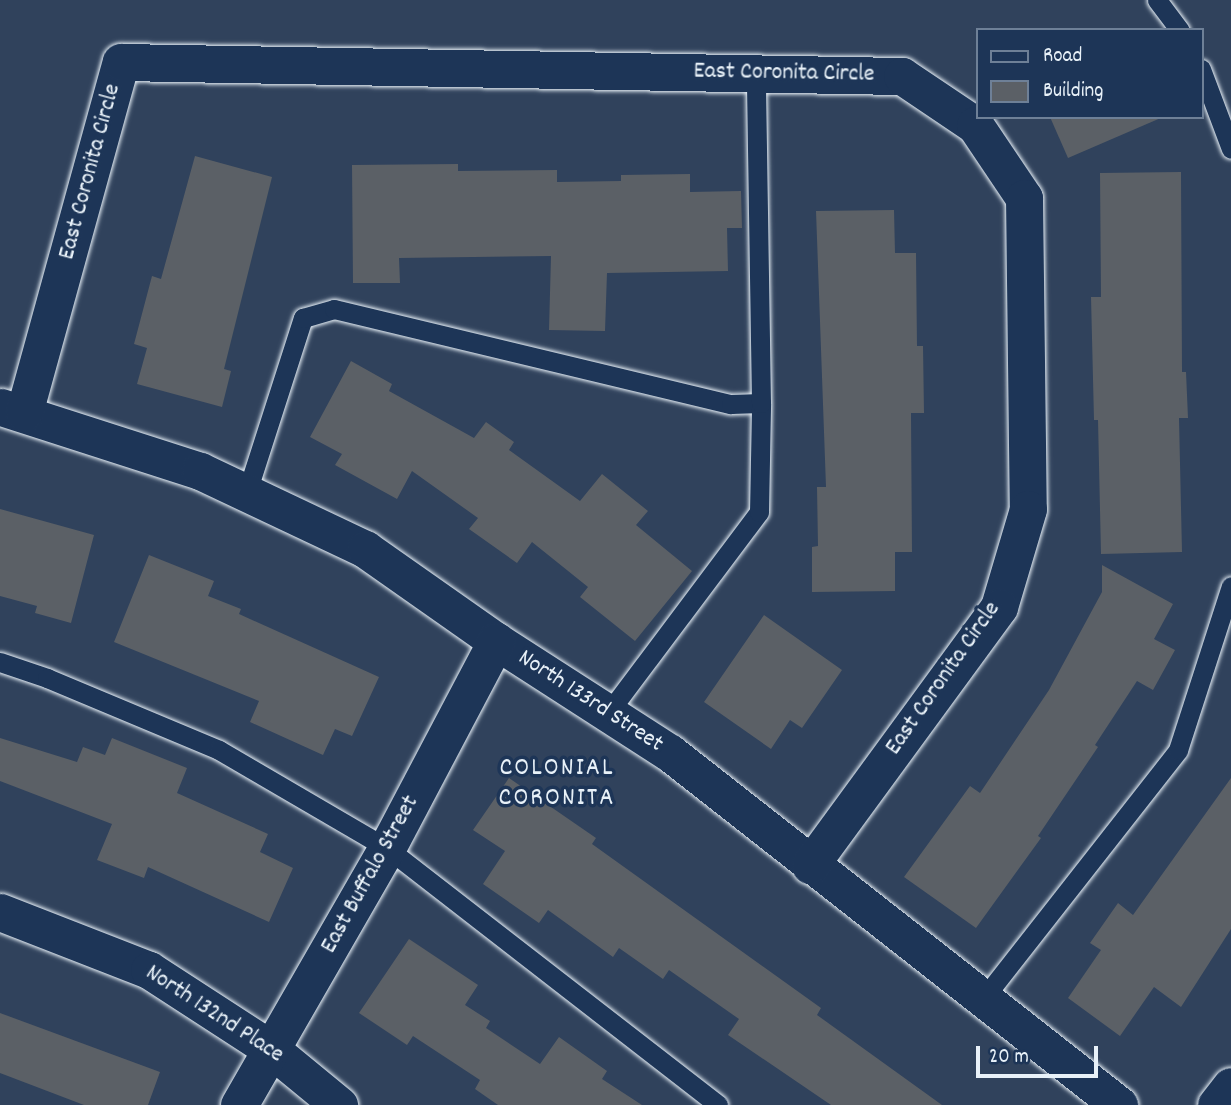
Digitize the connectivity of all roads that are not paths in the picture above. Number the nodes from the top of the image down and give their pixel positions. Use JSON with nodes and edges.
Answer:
{"nodes":[{"id":1,"x":1157,"y":0,"type":"edge"},
{"id":2,"x":1178,"y":28,"type":"edge"},
{"id":3,"x":756,"y":73,"type":"junction"},
{"id":4,"x":1203,"y":74,"type":"edge"},
{"id":5,"x":1231,"y":149,"type":"edge"},
{"id":6,"x":761,"y":403,"type":"junction"},
{"id":7,"x":12,"y":410,"type":"edge"},
{"id":8,"x":247,"y":492,"type":"junction"},
{"id":9,"x":1231,"y":586,"type":"edge"},
{"id":10,"x":496,"y":641,"type":"junction"},
{"id":11,"x":0,"y":662,"type":"edge"},
{"id":12,"x":608,"y":713,"type":"junction"},
{"id":13,"x":387,"y":848,"type":"junction"},
{"id":14,"x":810,"y":865,"type":"junction"},
{"id":15,"x":0,"y":912,"type":"edge"},
{"id":16,"x":983,"y":999,"type":"junction"},
{"id":17,"x":272,"y":1050,"type":"junction"},
{"id":18,"x":1231,"y":1086,"type":"edge"},
{"id":19,"x":239,"y":1105,"type":"edge"},
{"id":20,"x":340,"y":1105,"type":"edge"},
{"id":21,"x":718,"y":1105,"type":"edge"},
{"id":22,"x":1119,"y":1105,"type":"edge"},
{"id":23,"x":1216,"y":1105,"type":"edge"}],
"edges":[{"from":1,"to":2,"type":"lane"},
{"from":3,"to":6,"type":"lane"},
{"from":3,"to":7,"type":"street","name":"East Coronita Circle"},
{"from":3,"to":14,"type":"street","name":"East Coronita Circle"},
{"from":4,"to":5,"type":"lane"},
{"from":6,"to":8,"type":"lane"},
{"from":6,"to":12,"type":"lane"},
{"from":7,"to":8,"type":"street","name":"North 133rd Street"},
{"from":8,"to":10,"type":"street","name":"North 133rd Street"},
{"from":9,"to":16,"type":"lane"},
{"from":10,"to":12,"type":"street","name":"North 133rd Street"},
{"from":10,"to":13,"type":"street","name":"East Buffalo Street"},
{"from":11,"to":13,"type":"lane"},
{"from":12,"to":14,"type":"street","name":"North 133rd Street"},
{"from":13,"to":17,"type":"street","name":"East Buffalo Street"},
{"from":13,"to":21,"type":"lane"},
{"from":14,"to":16,"type":"street","name":"North 133rd Street"},
{"from":15,"to":17,"type":"street","name":"North 132nd Place"},
{"from":16,"to":22,"type":"street","name":"North 133rd Street"},
{"from":17,"to":19,"type":"street","name":"East Buffalo Street"},
{"from":17,"to":20,"type":"street","name":"North 132nd Place"},
{"from":18,"to":23,"type":"street"}]}
